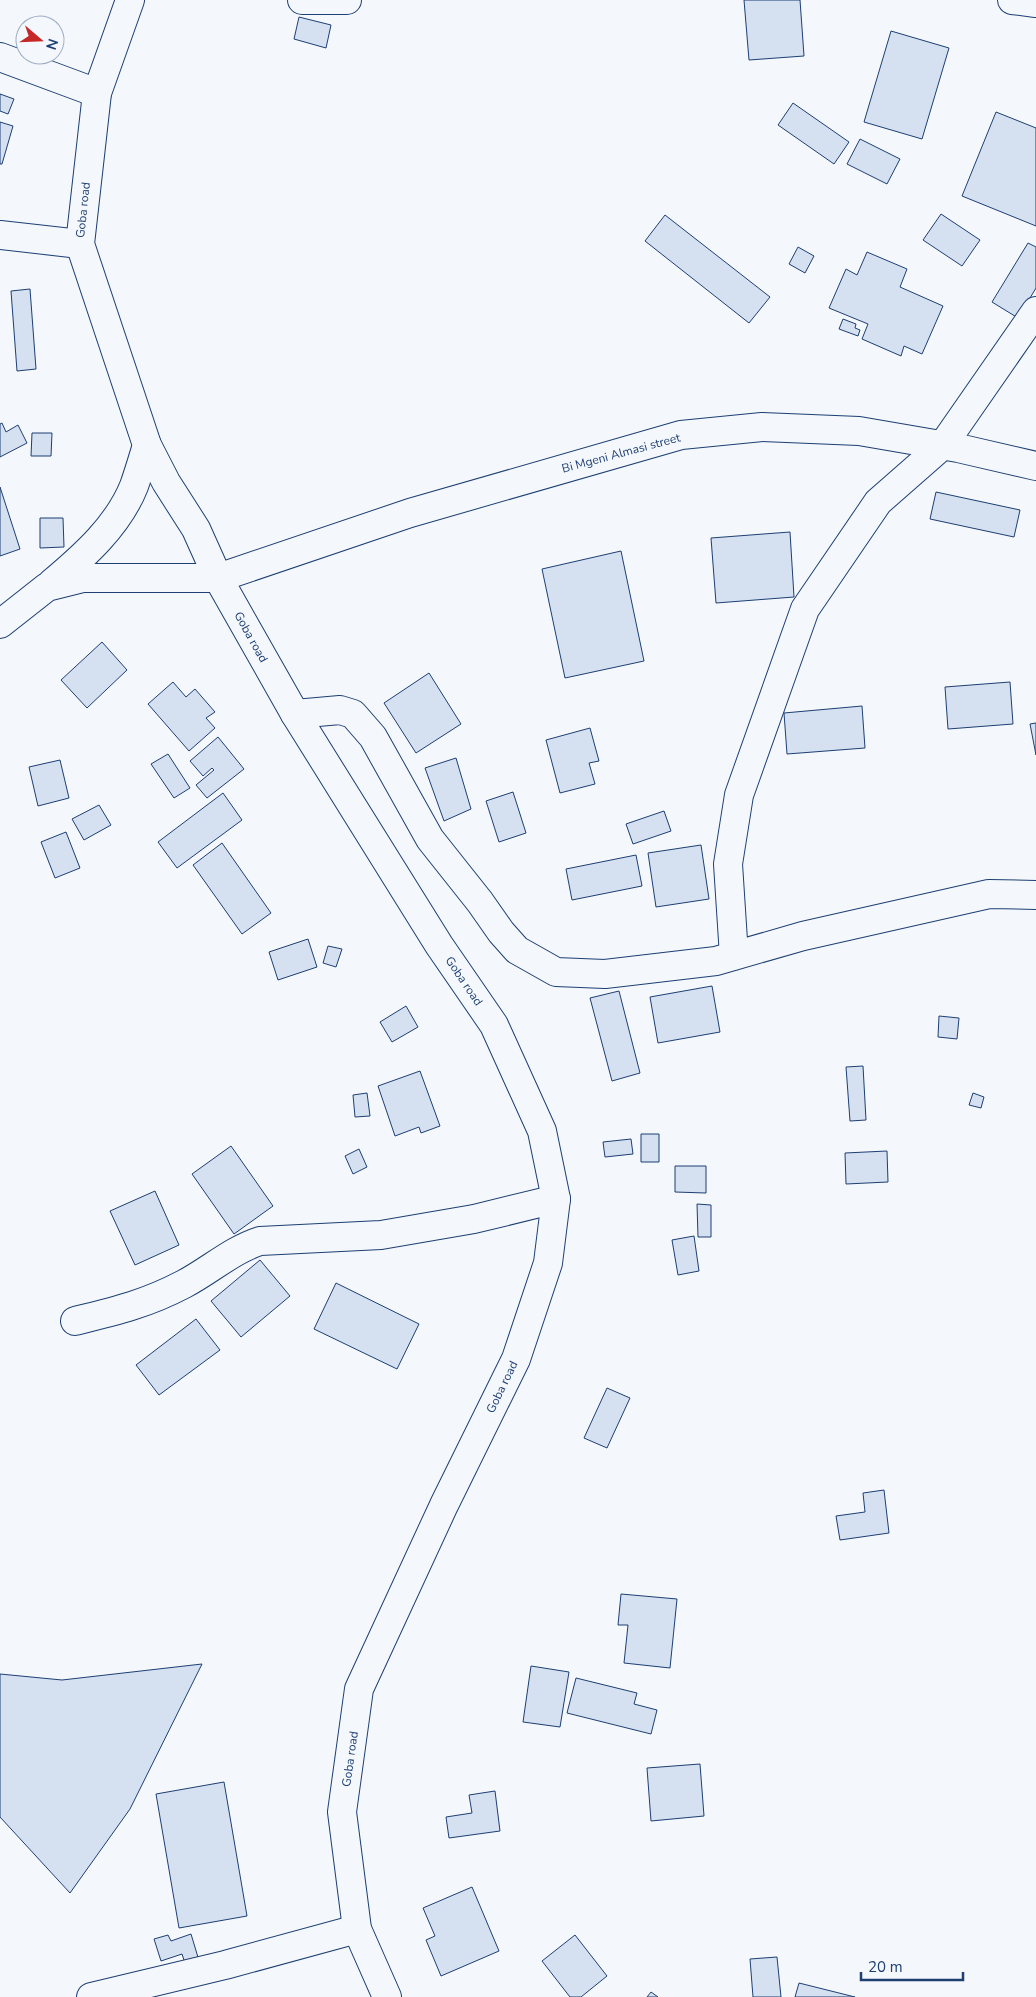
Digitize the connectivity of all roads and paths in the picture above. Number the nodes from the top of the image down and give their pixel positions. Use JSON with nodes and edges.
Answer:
{"nodes":[{"id":1,"x":130,"y":0,"type":"edge"},
{"id":2,"x":302,"y":0,"type":"edge"},
{"id":3,"x":347,"y":0,"type":"edge"},
{"id":4,"x":1012,"y":0,"type":"edge"},
{"id":5,"x":1036,"y":3,"type":"edge"},
{"id":6,"x":0,"y":57,"type":"edge"},
{"id":7,"x":97,"y":93,"type":"junction"},
{"id":8,"x":0,"y":236,"type":"edge"},
{"id":9,"x":80,"y":244,"type":"junction"},
{"id":10,"x":1036,"y":311,"type":"edge"},
{"id":11,"x":147,"y":445,"type":"junction"},
{"id":12,"x":943,"y":445,"type":"junction"},
{"id":13,"x":1036,"y":466,"type":"edge"},
{"id":14,"x":218,"y":578,"type":"junction"},
{"id":15,"x":47,"y":587,"type":"junction"},
{"id":16,"x":0,"y":624,"type":"edge"},
{"id":17,"x":295,"y":714,"type":"junction"},
{"id":18,"x":1036,"y":895,"type":"edge"},
{"id":19,"x":734,"y":956,"type":"junction"},
{"id":20,"x":556,"y":1199,"type":"junction"},
{"id":21,"x":75,"y":1321,"type":"dead end"},
{"id":22,"x":357,"y":1929,"type":"junction"},
{"id":23,"x":91,"y":1997,"type":"edge"},
{"id":24,"x":387,"y":1997,"type":"edge"}],
"edges":[{"from":1,"to":7,"type":"street","name":"Goba road"},
{"from":2,"to":3,"type":"street"},
{"from":4,"to":5,"type":"street"},
{"from":6,"to":7,"type":"street"},
{"from":7,"to":9,"type":"street","name":"Goba road"},
{"from":8,"to":9,"type":"street"},
{"from":9,"to":11,"type":"street","name":"Goba road"},
{"from":10,"to":12,"type":"street"},
{"from":11,"to":14,"type":"street","name":"Goba road"},
{"from":11,"to":15,"type":"street"},
{"from":12,"to":13,"type":"street","name":"Bi Mgeni Almasi street"},
{"from":12,"to":14,"type":"street","name":"Bi Mgeni Almasi street"},
{"from":12,"to":19,"type":"street"},
{"from":14,"to":15,"type":"street","name":"Bi Mgeni Almasi street"},
{"from":14,"to":17,"type":"street","name":"Goba road"},
{"from":15,"to":16,"type":"street"},
{"from":17,"to":19,"type":"street"},
{"from":17,"to":20,"type":"street","name":"Goba road"},
{"from":18,"to":19,"type":"street"},
{"from":20,"to":21,"type":"street"},
{"from":20,"to":22,"type":"street","name":"Goba road"},
{"from":22,"to":23,"type":"street"},
{"from":22,"to":24,"type":"street","name":"Goba road"}]}
